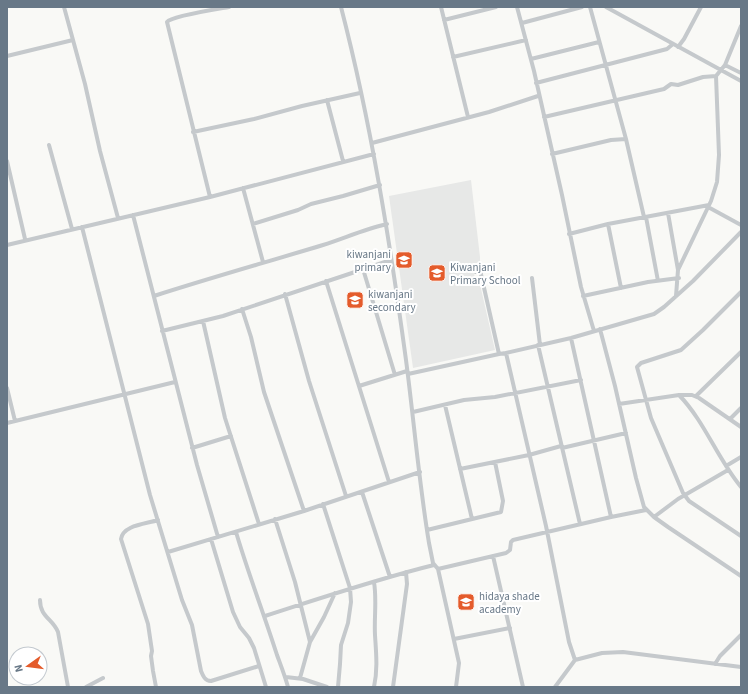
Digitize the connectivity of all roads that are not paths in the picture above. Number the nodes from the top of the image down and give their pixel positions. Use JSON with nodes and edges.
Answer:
{"nodes":[{"id":1,"x":64,"y":7,"type":"edge"},
{"id":2,"x":229,"y":7,"type":"edge"},
{"id":3,"x":341,"y":7,"type":"edge"},
{"id":4,"x":440,"y":7,"type":"edge"},
{"id":5,"x":496,"y":7,"type":"edge"},
{"id":6,"x":518,"y":7,"type":"edge"},
{"id":7,"x":582,"y":7,"type":"edge"},
{"id":8,"x":590,"y":7,"type":"edge"},
{"id":9,"x":606,"y":7,"type":"edge"},
{"id":10,"x":701,"y":7,"type":"edge"},
{"id":11,"x":611,"y":8,"type":"edge"},
{"id":12,"x":444,"y":20,"type":"junction"},
{"id":13,"x":522,"y":23,"type":"junction"},
{"id":14,"x":741,"y":26,"type":"edge"},
{"id":15,"x":73,"y":40,"type":"junction"},
{"id":16,"x":526,"y":40,"type":"junction"},
{"id":17,"x":599,"y":42,"type":"junction"},
{"id":18,"x":673,"y":44,"type":"junction"},
{"id":19,"x":678,"y":46,"type":"junction"},
{"id":20,"x":7,"y":56,"type":"edge"},
{"id":21,"x":453,"y":57,"type":"junction"},
{"id":22,"x":531,"y":59,"type":"junction"},
{"id":23,"x":605,"y":65,"type":"junction"},
{"id":24,"x":725,"y":65,"type":"junction"},
{"id":25,"x":720,"y":69,"type":"junction"},
{"id":26,"x":741,"y":73,"type":"edge"},
{"id":27,"x":716,"y":76,"type":"junction"},
{"id":28,"x":741,"y":82,"type":"edge"},
{"id":29,"x":536,"y":83,"type":"junction"},
{"id":30,"x":360,"y":93,"type":"junction"},
{"id":31,"x":538,"y":96,"type":"junction"},
{"id":32,"x":327,"y":100,"type":"junction"},
{"id":33,"x":614,"y":100,"type":"junction"},
{"id":34,"x":468,"y":117,"type":"junction"},
{"id":35,"x":544,"y":117,"type":"junction"},
{"id":36,"x":193,"y":132,"type":"junction"},
{"id":37,"x":626,"y":139,"type":"junction"},
{"id":38,"x":372,"y":143,"type":"junction"},
{"id":39,"x":49,"y":145,"type":"dead end"},
{"id":40,"x":374,"y":154,"type":"junction"},
{"id":41,"x":552,"y":154,"type":"junction"},
{"id":42,"x":342,"y":161,"type":"junction"},
{"id":43,"x":7,"y":162,"type":"edge"},
{"id":44,"x":380,"y":185,"type":"junction"},
{"id":45,"x":243,"y":188,"type":"junction"},
{"id":46,"x":210,"y":197,"type":"junction"},
{"id":47,"x":709,"y":206,"type":"junction"},
{"id":48,"x":668,"y":213,"type":"junction"},
{"id":49,"x":133,"y":215,"type":"junction"},
{"id":50,"x":645,"y":217,"type":"junction"},
{"id":51,"x":118,"y":218,"type":"junction"},
{"id":52,"x":253,"y":224,"type":"junction"},
{"id":53,"x":387,"y":224,"type":"junction"},
{"id":54,"x":608,"y":224,"type":"junction"},
{"id":55,"x":741,"y":225,"type":"edge"},
{"id":56,"x":82,"y":227,"type":"junction"},
{"id":57,"x":72,"y":229,"type":"junction"},
{"id":58,"x":741,"y":232,"type":"edge"},
{"id":59,"x":569,"y":234,"type":"junction"},
{"id":60,"x":25,"y":239,"type":"junction"},
{"id":61,"x":7,"y":245,"type":"edge"},
{"id":62,"x":391,"y":260,"type":"junction"},
{"id":63,"x":263,"y":262,"type":"junction"},
{"id":64,"x":363,"y":269,"type":"junction"},
{"id":65,"x":678,"y":270,"type":"junction"},
{"id":66,"x":476,"y":272,"type":"dead end"},
{"id":67,"x":532,"y":278,"type":"dead end"},
{"id":68,"x":679,"y":278,"type":"junction"},
{"id":69,"x":326,"y":281,"type":"junction"},
{"id":70,"x":658,"y":281,"type":"junction"},
{"id":71,"x":621,"y":288,"type":"junction"},
{"id":72,"x":741,"y":292,"type":"edge"},
{"id":73,"x":285,"y":294,"type":"junction"},
{"id":74,"x":154,"y":296,"type":"junction"},
{"id":75,"x":583,"y":296,"type":"junction"},
{"id":76,"x":676,"y":296,"type":"junction"},
{"id":77,"x":242,"y":309,"type":"junction"},
{"id":78,"x":203,"y":321,"type":"junction"},
{"id":79,"x":600,"y":329,"type":"junction"},
{"id":80,"x":162,"y":331,"type":"junction"},
{"id":81,"x":594,"y":331,"type":"junction"},
{"id":82,"x":571,"y":338,"type":"junction"},
{"id":83,"x":539,"y":345,"type":"junction"},
{"id":84,"x":741,"y":352,"type":"edge"},
{"id":85,"x":506,"y":353,"type":"junction"},
{"id":86,"x":499,"y":354,"type":"junction"},
{"id":87,"x":408,"y":373,"type":"junction"},
{"id":88,"x":394,"y":375,"type":"junction"},
{"id":89,"x":581,"y":380,"type":"junction"},
{"id":90,"x":175,"y":382,"type":"junction"},
{"id":91,"x":359,"y":386,"type":"junction"},
{"id":92,"x":547,"y":386,"type":"junction"},
{"id":93,"x":7,"y":388,"type":"edge"},
{"id":94,"x":516,"y":393,"type":"junction"},
{"id":95,"x":125,"y":395,"type":"junction"},
{"id":96,"x":679,"y":395,"type":"junction"},
{"id":97,"x":696,"y":396,"type":"junction"},
{"id":98,"x":646,"y":400,"type":"junction"},
{"id":99,"x":445,"y":404,"type":"junction"},
{"id":100,"x":619,"y":404,"type":"junction"},
{"id":101,"x":741,"y":408,"type":"edge"},
{"id":102,"x":413,"y":412,"type":"junction"},
{"id":103,"x":730,"y":419,"type":"junction"},
{"id":104,"x":15,"y":421,"type":"junction"},
{"id":105,"x":7,"y":423,"type":"edge"},
{"id":106,"x":741,"y":428,"type":"edge"},
{"id":107,"x":626,"y":433,"type":"junction"},
{"id":108,"x":230,"y":436,"type":"junction"},
{"id":109,"x":594,"y":440,"type":"junction"},
{"id":110,"x":561,"y":447,"type":"junction"},
{"id":111,"x":192,"y":448,"type":"junction"},
{"id":112,"x":529,"y":455,"type":"junction"},
{"id":113,"x":741,"y":457,"type":"edge"},
{"id":114,"x":495,"y":462,"type":"junction"},
{"id":115,"x":727,"y":468,"type":"junction"},
{"id":116,"x":460,"y":469,"type":"junction"},
{"id":117,"x":420,"y":472,"type":"junction"},
{"id":118,"x":389,"y":482,"type":"junction"},
{"id":119,"x":741,"y":487,"type":"edge"},
{"id":120,"x":362,"y":492,"type":"junction"},
{"id":121,"x":346,"y":496,"type":"junction"},
{"id":122,"x":685,"y":496,"type":"junction"},
{"id":123,"x":322,"y":504,"type":"junction"},
{"id":124,"x":646,"y":510,"type":"junction"},
{"id":125,"x":304,"y":511,"type":"junction"},
{"id":126,"x":610,"y":517,"type":"junction"},
{"id":127,"x":654,"y":517,"type":"junction"},
{"id":128,"x":275,"y":519,"type":"junction"},
{"id":129,"x":472,"y":519,"type":"junction"},
{"id":130,"x":158,"y":520,"type":"junction"},
{"id":131,"x":260,"y":524,"type":"junction"},
{"id":132,"x":580,"y":524,"type":"junction"},
{"id":133,"x":427,"y":530,"type":"junction"},
{"id":134,"x":236,"y":532,"type":"junction"},
{"id":135,"x":547,"y":532,"type":"junction"},
{"id":136,"x":741,"y":536,"type":"edge"},
{"id":137,"x":218,"y":537,"type":"junction"},
{"id":138,"x":211,"y":539,"type":"junction"},
{"id":139,"x":168,"y":552,"type":"junction"},
{"id":140,"x":493,"y":556,"type":"junction"},
{"id":141,"x":434,"y":565,"type":"junction"},
{"id":142,"x":438,"y":569,"type":"junction"},
{"id":143,"x":406,"y":572,"type":"junction"},
{"id":144,"x":741,"y":576,"type":"edge"},
{"id":145,"x":390,"y":577,"type":"junction"},
{"id":146,"x":374,"y":582,"type":"junction"},
{"id":147,"x":350,"y":588,"type":"junction"},
{"id":148,"x":335,"y":593,"type":"junction"},
{"id":149,"x":40,"y":600,"type":"dead end"},
{"id":150,"x":300,"y":604,"type":"junction"},
{"id":151,"x":264,"y":616,"type":"junction"},
{"id":152,"x":510,"y":628,"type":"junction"},
{"id":153,"x":741,"y":635,"type":"edge"},
{"id":154,"x":454,"y":639,"type":"junction"},
{"id":155,"x":310,"y":642,"type":"junction"},
{"id":156,"x":575,"y":660,"type":"junction"},
{"id":157,"x":715,"y":664,"type":"junction"},
{"id":158,"x":259,"y":666,"type":"junction"},
{"id":159,"x":741,"y":667,"type":"edge"},
{"id":160,"x":286,"y":677,"type":"junction"},
{"id":161,"x":103,"y":678,"type":"dead end"},
{"id":162,"x":300,"y":678,"type":"junction"},
{"id":163,"x":68,"y":687,"type":"edge"},
{"id":164,"x":86,"y":687,"type":"edge"},
{"id":165,"x":156,"y":687,"type":"edge"},
{"id":166,"x":266,"y":687,"type":"edge"},
{"id":167,"x":288,"y":687,"type":"edge"},
{"id":168,"x":327,"y":687,"type":"edge"},
{"id":169,"x":338,"y":687,"type":"edge"},
{"id":170,"x":374,"y":687,"type":"edge"},
{"id":171,"x":394,"y":687,"type":"edge"},
{"id":172,"x":456,"y":687,"type":"edge"},
{"id":173,"x":523,"y":687,"type":"edge"},
{"id":174,"x":556,"y":687,"type":"edge"}],
"edges":[{"from":1,"to":15,"type":"street"},
{"from":2,"to":36,"type":"street"},
{"from":3,"to":30,"type":"street"},
{"from":4,"to":12,"type":"street"},
{"from":5,"to":12,"type":"street"},
{"from":6,"to":13,"type":"street"},
{"from":7,"to":13,"type":"street"},
{"from":8,"to":17,"type":"street"},
{"from":9,"to":11,"type":"street"},
{"from":10,"to":19,"type":"street"},
{"from":11,"to":18,"type":"street"},
{"from":12,"to":21,"type":"street"},
{"from":13,"to":16,"type":"street"},
{"from":14,"to":24,"type":"street"},
{"from":15,"to":20,"type":"street"},
{"from":15,"to":51,"type":"street"},
{"from":16,"to":21,"type":"street"},
{"from":16,"to":22,"type":"street"},
{"from":17,"to":22,"type":"street"},
{"from":17,"to":23,"type":"street"},
{"from":18,"to":19,"type":"street"},
{"from":18,"to":23,"type":"street"},
{"from":19,"to":25,"type":"street"},
{"from":21,"to":34,"type":"street"},
{"from":22,"to":29,"type":"street"},
{"from":23,"to":29,"type":"street"},
{"from":23,"to":33,"type":"street"},
{"from":24,"to":25,"type":"street"},
{"from":24,"to":26,"type":"street"},
{"from":25,"to":27,"type":"street"},
{"from":25,"to":28,"type":"street"},
{"from":27,"to":33,"type":"street"},
{"from":27,"to":47,"type":"street"},
{"from":29,"to":31,"type":"street"},
{"from":30,"to":32,"type":"street"},
{"from":30,"to":38,"type":"street"},
{"from":31,"to":34,"type":"street"},
{"from":31,"to":35,"type":"street"},
{"from":32,"to":36,"type":"street"},
{"from":32,"to":42,"type":"street"},
{"from":33,"to":35,"type":"street"},
{"from":33,"to":37,"type":"street"},
{"from":34,"to":38,"type":"street"},
{"from":35,"to":41,"type":"street"},
{"from":36,"to":46,"type":"street"},
{"from":37,"to":41,"type":"street"},
{"from":37,"to":50,"type":"street"},
{"from":38,"to":40,"type":"street"},
{"from":39,"to":57,"type":"street"},
{"from":40,"to":42,"type":"street"},
{"from":40,"to":44,"type":"street"},
{"from":41,"to":59,"type":"street"},
{"from":42,"to":45,"type":"street"},
{"from":43,"to":60,"type":"street"},
{"from":44,"to":52,"type":"street"},
{"from":44,"to":53,"type":"street"},
{"from":45,"to":46,"type":"street"},
{"from":45,"to":52,"type":"street"},
{"from":46,"to":49,"type":"street"},
{"from":47,"to":48,"type":"street"},
{"from":47,"to":55,"type":"street"},
{"from":47,"to":65,"type":"street"},
{"from":48,"to":50,"type":"street"},
{"from":48,"to":65,"type":"street"},
{"from":49,"to":51,"type":"street"},
{"from":49,"to":74,"type":"street"},
{"from":50,"to":54,"type":"street"},
{"from":50,"to":70,"type":"street"},
{"from":51,"to":56,"type":"street"},
{"from":52,"to":63,"type":"street"},
{"from":53,"to":62,"type":"street"},
{"from":53,"to":63,"type":"street"},
{"from":54,"to":59,"type":"street"},
{"from":54,"to":71,"type":"street"},
{"from":56,"to":57,"type":"street"},
{"from":56,"to":95,"type":"street"},
{"from":57,"to":60,"type":"street"},
{"from":58,"to":76,"type":"street"},
{"from":59,"to":75,"type":"street"},
{"from":60,"to":61,"type":"street"},
{"from":62,"to":64,"type":"street"},
{"from":62,"to":87,"type":"street"},
{"from":63,"to":74,"type":"street"},
{"from":64,"to":69,"type":"street"},
{"from":64,"to":88,"type":"street"},
{"from":65,"to":68,"type":"street"},
{"from":66,"to":86,"type":"street"},
{"from":67,"to":83,"type":"street"},
{"from":68,"to":70,"type":"street"},
{"from":68,"to":76,"type":"street"},
{"from":69,"to":73,"type":"street"},
{"from":69,"to":91,"type":"street"},
{"from":70,"to":71,"type":"street"},
{"from":71,"to":75,"type":"street"},
{"from":72,"to":98,"type":"street"},
{"from":73,"to":77,"type":"street"},
{"from":73,"to":121,"type":"street"},
{"from":74,"to":80,"type":"street"},
{"from":75,"to":81,"type":"street"},
{"from":76,"to":79,"type":"street"},
{"from":77,"to":78,"type":"street"},
{"from":77,"to":125,"type":"street"},
{"from":78,"to":80,"type":"street"},
{"from":78,"to":108,"type":"street"},
{"from":79,"to":81,"type":"street"},
{"from":79,"to":100,"type":"street"},
{"from":80,"to":90,"type":"street"},
{"from":81,"to":82,"type":"street"},
{"from":82,"to":83,"type":"street"},
{"from":82,"to":89,"type":"street"},
{"from":83,"to":85,"type":"street"},
{"from":83,"to":92,"type":"street"},
{"from":84,"to":97,"type":"street"},
{"from":85,"to":86,"type":"street"},
{"from":85,"to":94,"type":"street"},
{"from":86,"to":87,"type":"street"},
{"from":87,"to":88,"type":"street"},
{"from":87,"to":102,"type":"street"},
{"from":88,"to":91,"type":"street"},
{"from":89,"to":92,"type":"street"},
{"from":89,"to":109,"type":"street"},
{"from":90,"to":95,"type":"street"},
{"from":90,"to":111,"type":"street"},
{"from":91,"to":118,"type":"street"},
{"from":92,"to":94,"type":"street"},
{"from":92,"to":110,"type":"street"},
{"from":93,"to":104,"type":"street"},
{"from":94,"to":99,"type":"street"},
{"from":94,"to":112,"type":"street"},
{"from":95,"to":104,"type":"street"},
{"from":95,"to":130,"type":"street"},
{"from":96,"to":97,"type":"street"},
{"from":96,"to":98,"type":"street"},
{"from":96,"to":115,"type":"street"},
{"from":97,"to":103,"type":"street"},
{"from":98,"to":100,"type":"street"},
{"from":98,"to":122,"type":"street"},
{"from":99,"to":102,"type":"street"},
{"from":99,"to":116,"type":"street"},
{"from":100,"to":107,"type":"street"},
{"from":101,"to":103,"type":"street"},
{"from":102,"to":117,"type":"street"},
{"from":103,"to":106,"type":"street"},
{"from":104,"to":105,"type":"street"},
{"from":107,"to":109,"type":"street"},
{"from":107,"to":124,"type":"street"},
{"from":108,"to":111,"type":"street"},
{"from":108,"to":131,"type":"street"},
{"from":109,"to":110,"type":"street"},
{"from":109,"to":126,"type":"street"},
{"from":110,"to":112,"type":"street"},
{"from":110,"to":132,"type":"street"},
{"from":111,"to":137,"type":"street"},
{"from":112,"to":114,"type":"street"},
{"from":112,"to":135,"type":"street"},
{"from":113,"to":115,"type":"street"},
{"from":114,"to":116,"type":"street"},
{"from":114,"to":129,"type":"street"},
{"from":115,"to":119,"type":"street"},
{"from":115,"to":122,"type":"street"},
{"from":116,"to":129,"type":"street"},
{"from":117,"to":118,"type":"street"},
{"from":117,"to":133,"type":"street"},
{"from":118,"to":120,"type":"street"},
{"from":120,"to":121,"type":"street"},
{"from":120,"to":145,"type":"street"},
{"from":121,"to":123,"type":"street"},
{"from":122,"to":127,"type":"street"},
{"from":122,"to":136,"type":"street"},
{"from":123,"to":125,"type":"street"},
{"from":123,"to":147,"type":"street"},
{"from":124,"to":126,"type":"street"},
{"from":124,"to":127,"type":"street"},
{"from":125,"to":128,"type":"street"},
{"from":126,"to":132,"type":"street"},
{"from":127,"to":144,"type":"street"},
{"from":128,"to":131,"type":"street"},
{"from":128,"to":150,"type":"street"},
{"from":129,"to":133,"type":"street"},
{"from":130,"to":139,"type":"street"},
{"from":130,"to":165,"type":"street"},
{"from":131,"to":134,"type":"street"},
{"from":132,"to":135,"type":"street"},
{"from":133,"to":141,"type":"street"},
{"from":134,"to":137,"type":"street"},
{"from":134,"to":151,"type":"street"},
{"from":135,"to":140,"type":"street"},
{"from":135,"to":156,"type":"street"},
{"from":137,"to":138,"type":"street"},
{"from":138,"to":139,"type":"street"},
{"from":138,"to":158,"type":"street"},
{"from":139,"to":158,"type":"street"},
{"from":140,"to":142,"type":"street"},
{"from":140,"to":152,"type":"street"},
{"from":141,"to":142,"type":"street"},
{"from":141,"to":143,"type":"street"},
{"from":142,"to":154,"type":"street"},
{"from":143,"to":145,"type":"street"},
{"from":143,"to":171,"type":"street"},
{"from":145,"to":146,"type":"street"},
{"from":146,"to":147,"type":"street"},
{"from":146,"to":170,"type":"street"},
{"from":147,"to":148,"type":"street"},
{"from":147,"to":169,"type":"street"},
{"from":148,"to":150,"type":"street"},
{"from":148,"to":155,"type":"street"},
{"from":149,"to":163,"type":"street"},
{"from":150,"to":151,"type":"street"},
{"from":150,"to":155,"type":"street"},
{"from":151,"to":160,"type":"street"},
{"from":152,"to":154,"type":"street"},
{"from":152,"to":173,"type":"street"},
{"from":153,"to":157,"type":"street"},
{"from":154,"to":172,"type":"street"},
{"from":155,"to":162,"type":"street"},
{"from":156,"to":157,"type":"street"},
{"from":156,"to":174,"type":"street"},
{"from":157,"to":159,"type":"street"},
{"from":158,"to":166,"type":"street"},
{"from":160,"to":162,"type":"street"},
{"from":160,"to":167,"type":"street"},
{"from":161,"to":164,"type":"street"},
{"from":162,"to":168,"type":"street"}]}
